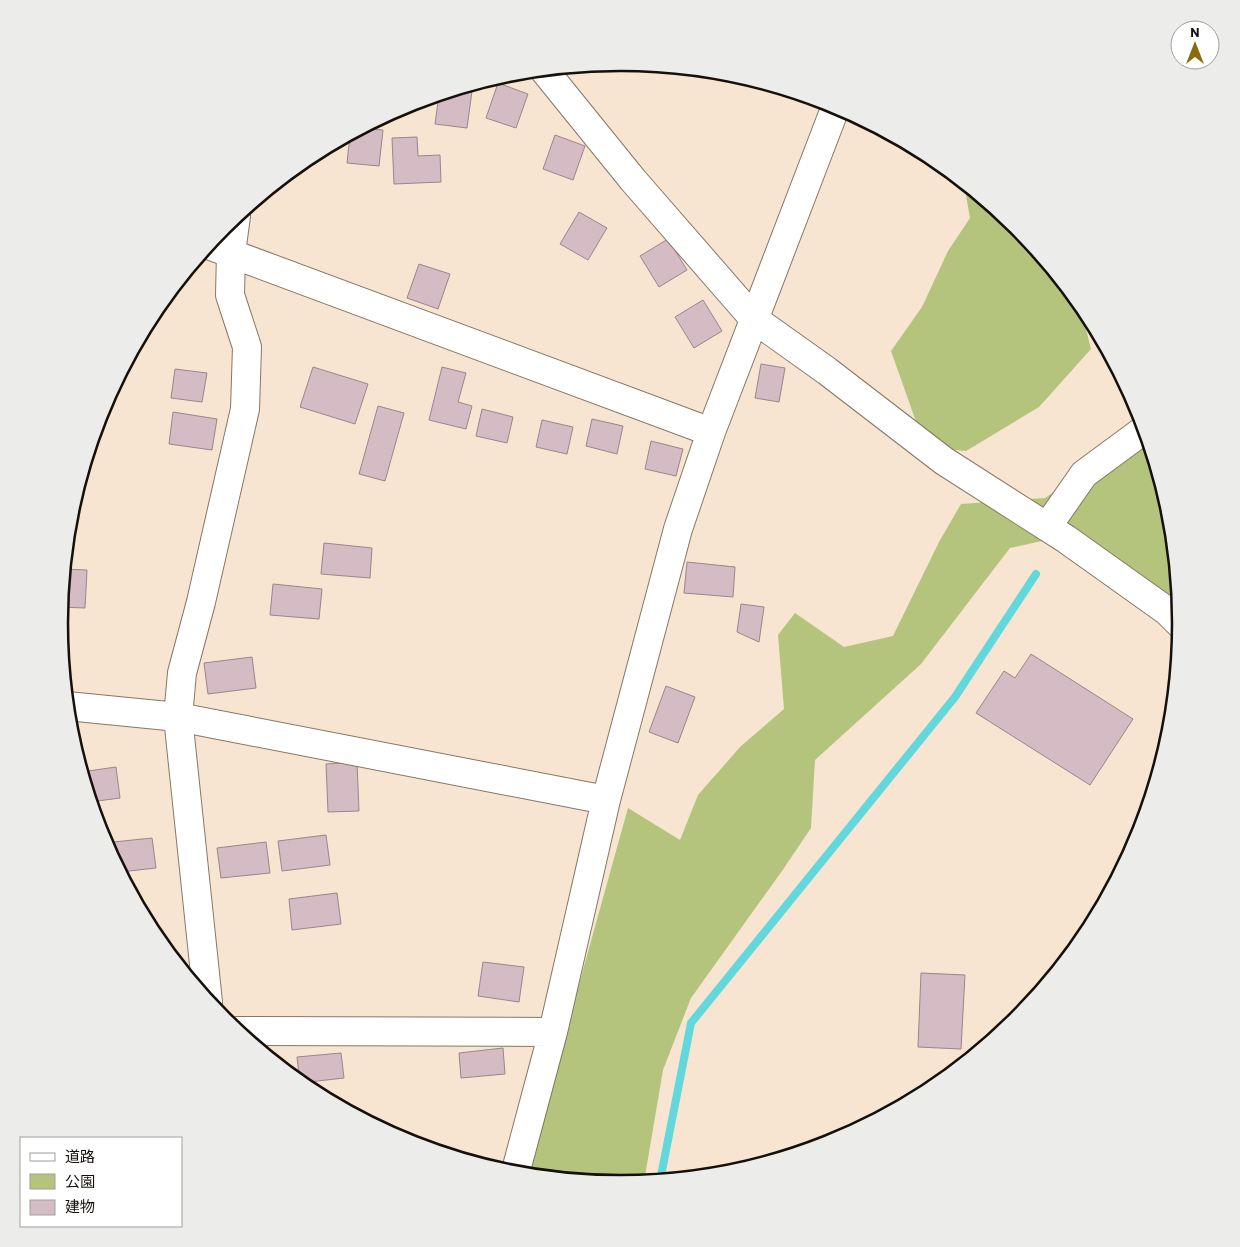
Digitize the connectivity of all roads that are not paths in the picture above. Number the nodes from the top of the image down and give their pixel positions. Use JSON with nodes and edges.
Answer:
{"nodes":[{"id":1,"x":549,"y":76,"type":"edge"},
{"id":2,"x":833,"y":114,"type":"edge"},
{"id":3,"x":226,"y":237,"type":"edge"},
{"id":4,"x":220,"y":248,"type":"edge"},
{"id":5,"x":754,"y":319,"type":"junction"},
{"id":6,"x":711,"y":432,"type":"junction"},
{"id":7,"x":1138,"y":433,"type":"edge"},
{"id":8,"x":1047,"y":527,"type":"junction"},
{"id":9,"x":1172,"y":616,"type":"edge"},
{"id":10,"x":74,"y":707,"type":"edge"},
{"id":11,"x":178,"y":717,"type":"junction"},
{"id":12,"x":606,"y":800,"type":"junction"},
{"id":13,"x":207,"y":990,"type":"edge"},
{"id":14,"x":247,"y":1031,"type":"edge"},
{"id":15,"x":553,"y":1032,"type":"junction"},
{"id":16,"x":517,"y":1166,"type":"edge"}],
"edges":[{"from":1,"to":5,"type":"street"},
{"from":2,"to":5,"type":"street"},
{"from":3,"to":4,"type":"street"},
{"from":4,"to":6,"type":"street"},
{"from":4,"to":11,"type":"street"},
{"from":5,"to":6,"type":"street"},
{"from":5,"to":8,"type":"street"},
{"from":6,"to":12,"type":"street"},
{"from":7,"to":8,"type":"street"},
{"from":8,"to":9,"type":"street"},
{"from":10,"to":11,"type":"street"},
{"from":11,"to":12,"type":"street"},
{"from":11,"to":13,"type":"street"},
{"from":12,"to":15,"type":"street"},
{"from":14,"to":15,"type":"street"},
{"from":15,"to":16,"type":"street"}]}
